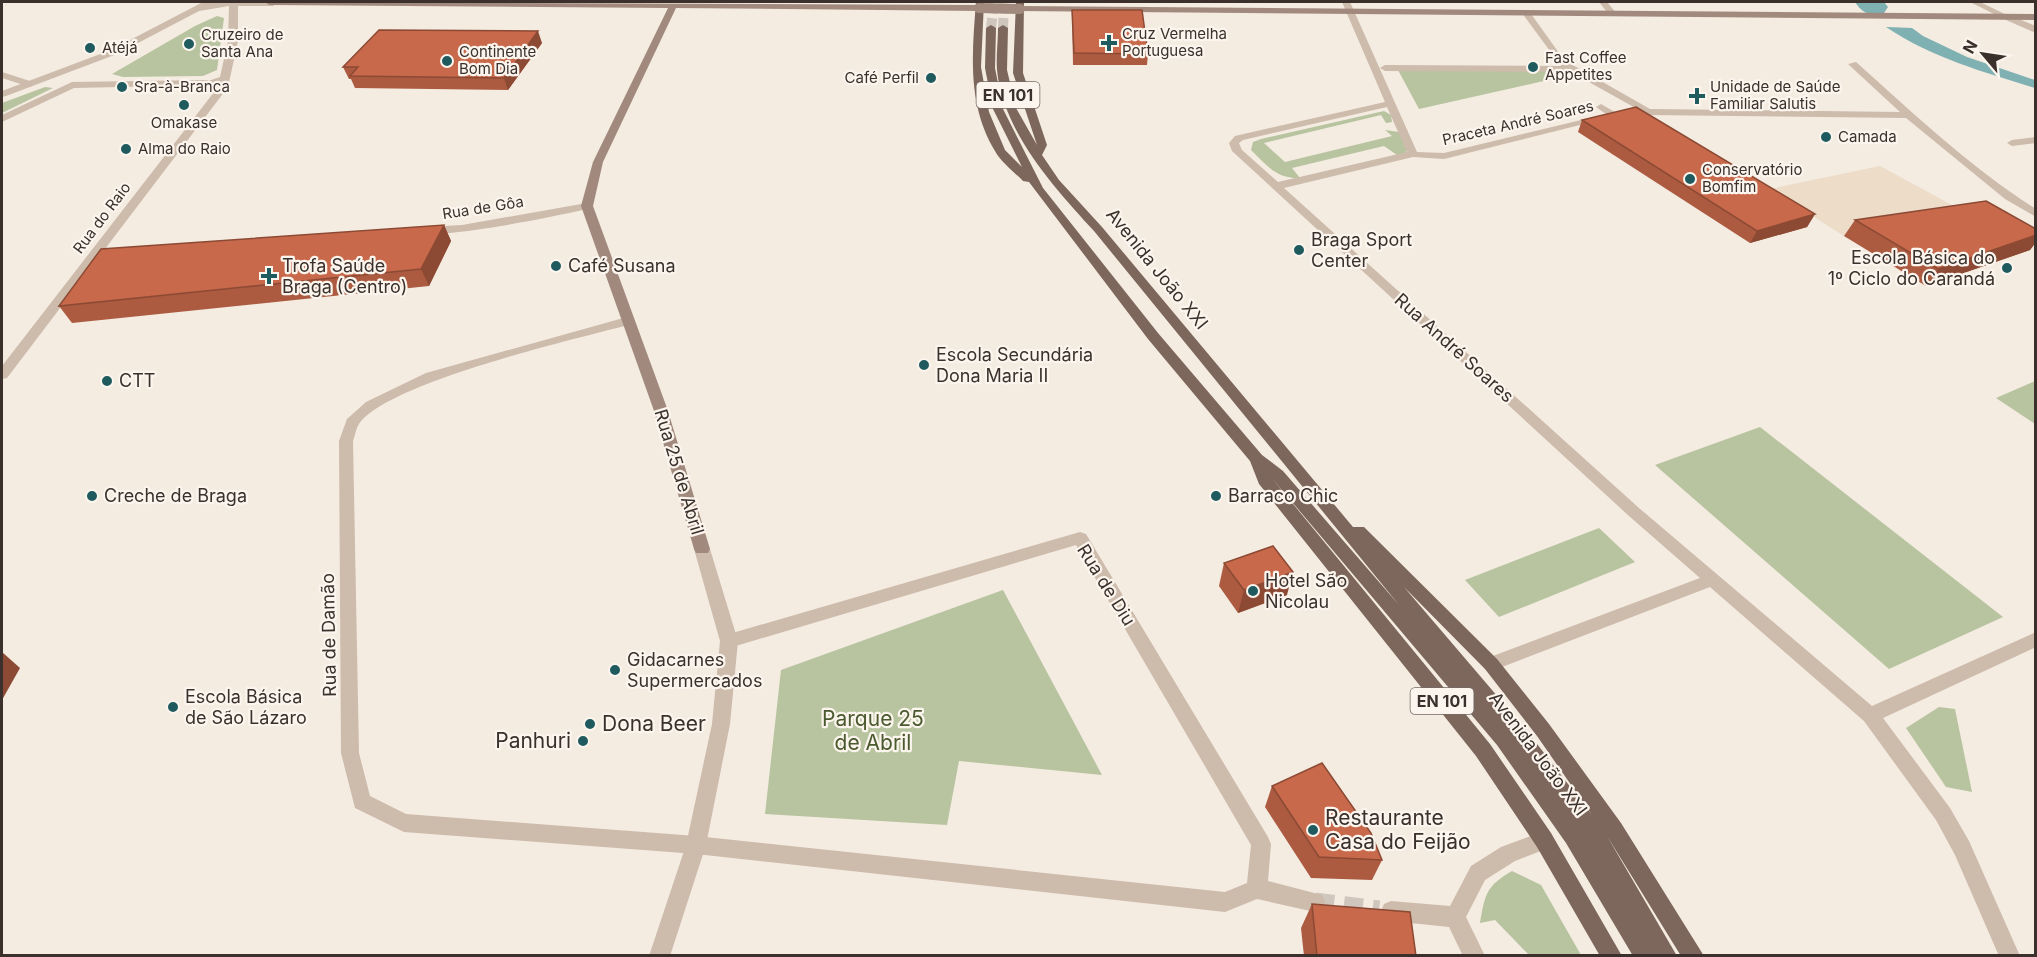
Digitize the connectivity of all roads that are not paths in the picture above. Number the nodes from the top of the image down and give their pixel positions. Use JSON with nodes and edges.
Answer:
{"nodes":[{"id":1,"x":209,"y":2,"type":"edge"},
{"id":2,"x":271,"y":2,"type":"edge"},
{"id":3,"x":1346,"y":2,"type":"edge"},
{"id":4,"x":1603,"y":2,"type":"edge"},
{"id":5,"x":1974,"y":2,"type":"edge"},
{"id":6,"x":234,"y":3,"type":"edge"},
{"id":7,"x":674,"y":4,"type":"edge"},
{"id":8,"x":979,"y":5,"type":"edge"},
{"id":9,"x":1020,"y":5,"type":"edge"},
{"id":10,"x":194,"y":9,"type":"junction"},
{"id":11,"x":1351,"y":12,"type":"junction"},
{"id":12,"x":1527,"y":13,"type":"junction"},
{"id":13,"x":1613,"y":14,"type":"junction"},
{"id":14,"x":2036,"y":17,"type":"edge"},
{"id":15,"x":2009,"y":18,"type":"junction"},
{"id":16,"x":235,"y":20,"type":"junction"},
{"id":17,"x":2036,"y":30,"type":"edge"},
{"id":18,"x":1368,"y":52,"type":"junction"},
{"id":19,"x":1853,"y":64,"type":"dead end"},
{"id":20,"x":1385,"y":68,"type":"junction"},
{"id":21,"x":1574,"y":69,"type":"junction"},
{"id":22,"x":2,"y":75,"type":"edge"},
{"id":23,"x":224,"y":79,"type":"junction"},
{"id":24,"x":30,"y":84,"type":"junction"},
{"id":25,"x":1381,"y":84,"type":"junction"},
{"id":26,"x":2,"y":94,"type":"edge"},
{"id":27,"x":1389,"y":104,"type":"junction"},
{"id":28,"x":1601,"y":107,"type":"dead end"},
{"id":29,"x":1909,"y":115,"type":"junction"},
{"id":30,"x":2,"y":118,"type":"edge"},
{"id":31,"x":2036,"y":140,"type":"edge"},
{"id":32,"x":2012,"y":143,"type":"dead end"},
{"id":33,"x":1413,"y":154,"type":"junction"},
{"id":34,"x":1037,"y":155,"type":"junction"},
{"id":35,"x":1277,"y":186,"type":"junction"},
{"id":36,"x":1038,"y":189,"type":"junction"},
{"id":37,"x":587,"y":206,"type":"junction"},
{"id":38,"x":2036,"y":214,"type":"edge"},
{"id":39,"x":416,"y":232,"type":"edge"},
{"id":40,"x":114,"y":252,"type":"edge"},
{"id":41,"x":96,"y":254,"type":"junction"},
{"id":42,"x":627,"y":321,"type":"junction"},
{"id":43,"x":2,"y":375,"type":"edge"},
{"id":44,"x":1257,"y":459,"type":"junction"},
{"id":45,"x":1331,"y":512,"type":"junction"},
{"id":46,"x":702,"y":549,"type":"joint"},
{"id":47,"x":1712,"y":580,"type":"junction"},
{"id":48,"x":2036,"y":639,"type":"edge"},
{"id":49,"x":729,"y":641,"type":"junction"},
{"id":50,"x":1491,"y":664,"type":"junction"},
{"id":51,"x":1870,"y":716,"type":"junction"},
{"id":52,"x":1544,"y":840,"type":"junction"},
{"id":53,"x":696,"y":845,"type":"junction"},
{"id":54,"x":1257,"y":889,"type":"junction"},
{"id":55,"x":1315,"y":902,"type":"tunnel mouth"},
{"id":56,"x":1379,"y":910,"type":"tunnel mouth"},
{"id":57,"x":1455,"y":917,"type":"junction"},
{"id":58,"x":659,"y":956,"type":"edge"},
{"id":59,"x":1475,"y":956,"type":"edge"},
{"id":60,"x":1612,"y":956,"type":"edge"},
{"id":61,"x":1645,"y":956,"type":"edge"},
{"id":62,"x":1667,"y":956,"type":"edge"},
{"id":63,"x":1694,"y":956,"type":"edge"},
{"id":64,"x":2010,"y":956,"type":"edge"}],
"edges":[{"from":1,"to":10,"type":"street"},
{"from":2,"to":6,"type":"street"},
{"from":2,"to":7,"type":"main road"},
{"from":2,"to":16,"type":"street"},
{"from":3,"to":11,"type":"street"},
{"from":4,"to":13,"type":"street"},
{"from":5,"to":15,"type":"street"},
{"from":6,"to":10,"type":"street"},
{"from":6,"to":16,"type":"street","name":"Rua do Raio"},
{"from":7,"to":8,"type":"main road"},
{"from":7,"to":37,"type":"main road"},
{"from":8,"to":9,"type":"main road","bridge":true},
{"from":8,"to":36,"type":"main road"},
{"from":9,"to":11,"type":"main road"},
{"from":9,"to":34,"type":"main road"},
{"from":10,"to":24,"type":"street"},
{"from":11,"to":12,"type":"main road"},
{"from":11,"to":18,"type":"street"},
{"from":12,"to":13,"type":"main road"},
{"from":12,"to":21,"type":"street"},
{"from":13,"to":15,"type":"main road"},
{"from":14,"to":15,"type":"main road"},
{"from":15,"to":17,"type":"street"},
{"from":16,"to":23,"type":"street","name":"Rua do Raio"},
{"from":18,"to":20,"type":"street"},
{"from":18,"to":25,"type":"street"},
{"from":19,"to":29,"type":"street"},
{"from":20,"to":21,"type":"street"},
{"from":20,"to":25,"type":"street"},
{"from":21,"to":29,"type":"street"},
{"from":22,"to":24,"type":"street"},
{"from":23,"to":30,"type":"street"},
{"from":23,"to":41,"type":"street","name":"Rua do Raio"},
{"from":24,"to":26,"type":"street"},
{"from":25,"to":27,"type":"street"},
{"from":27,"to":33,"type":"street"},
{"from":27,"to":35,"type":"street","name":"Rua André Soares"},
{"from":28,"to":33,"type":"street","name":"Praceta André Soares"},
{"from":29,"to":38,"type":"street"},
{"from":31,"to":32,"type":"street"},
{"from":33,"to":35,"type":"street","name":"Praceta André Soares"},
{"from":34,"to":36,"type":"main road","name":"Avenida João XXI","number":"EN 101"},
{"from":34,"to":45,"type":"main road","name":"Avenida João XXI","number":"EN 101"},
{"from":35,"to":47,"type":"street","name":"Rua André Soares"},
{"from":36,"to":44,"type":"main road","name":"Avenida João XXI","number":"EN 101"},
{"from":37,"to":39,"type":"street","name":"Rua de Gôa"},
{"from":37,"to":42,"type":"main road","name":"Rua 25 de Abril"},
{"from":40,"to":41,"type":"street"},
{"from":41,"to":43,"type":"street","name":"Rua do Raio"},
{"from":42,"to":46,"type":"main road","name":"Rua 25 de Abril"},
{"from":42,"to":53,"type":"street","name":"Rua de Damão"},
{"from":44,"to":52,"type":"main road","name":"Avenida João XXI","number":"EN 101"},
{"from":44,"to":61,"type":"main road","name":"Avenida João XXI"},
{"from":45,"to":50,"type":"main road","name":"Avenida João XXI","number":"EN 101"},
{"from":45,"to":62,"type":"main road","name":"Avenida João XXI"},
{"from":46,"to":49,"type":"street","name":"Rua 25 de Abril"},
{"from":47,"to":50,"type":"street"},
{"from":47,"to":51,"type":"street","name":"Rua André Soares"},
{"from":48,"to":51,"type":"street"},
{"from":49,"to":53,"type":"street","name":"Rua 25 de Abril"},
{"from":49,"to":54,"type":"street","name":"Rua de Diu"},
{"from":50,"to":63,"type":"main road","name":"Avenida João XXI","number":"EN 101"},
{"from":51,"to":64,"type":"street","name":"Rua André Soares"},
{"from":52,"to":57,"type":"street"},
{"from":52,"to":60,"type":"main road","name":"Avenida João XXI","number":"EN 101"},
{"from":53,"to":54,"type":"street"},
{"from":53,"to":58,"type":"street","name":"Rua 25 de Abril"},
{"from":54,"to":55,"type":"street"},
{"from":56,"to":57,"type":"street"},
{"from":57,"to":59,"type":"street"}]}
